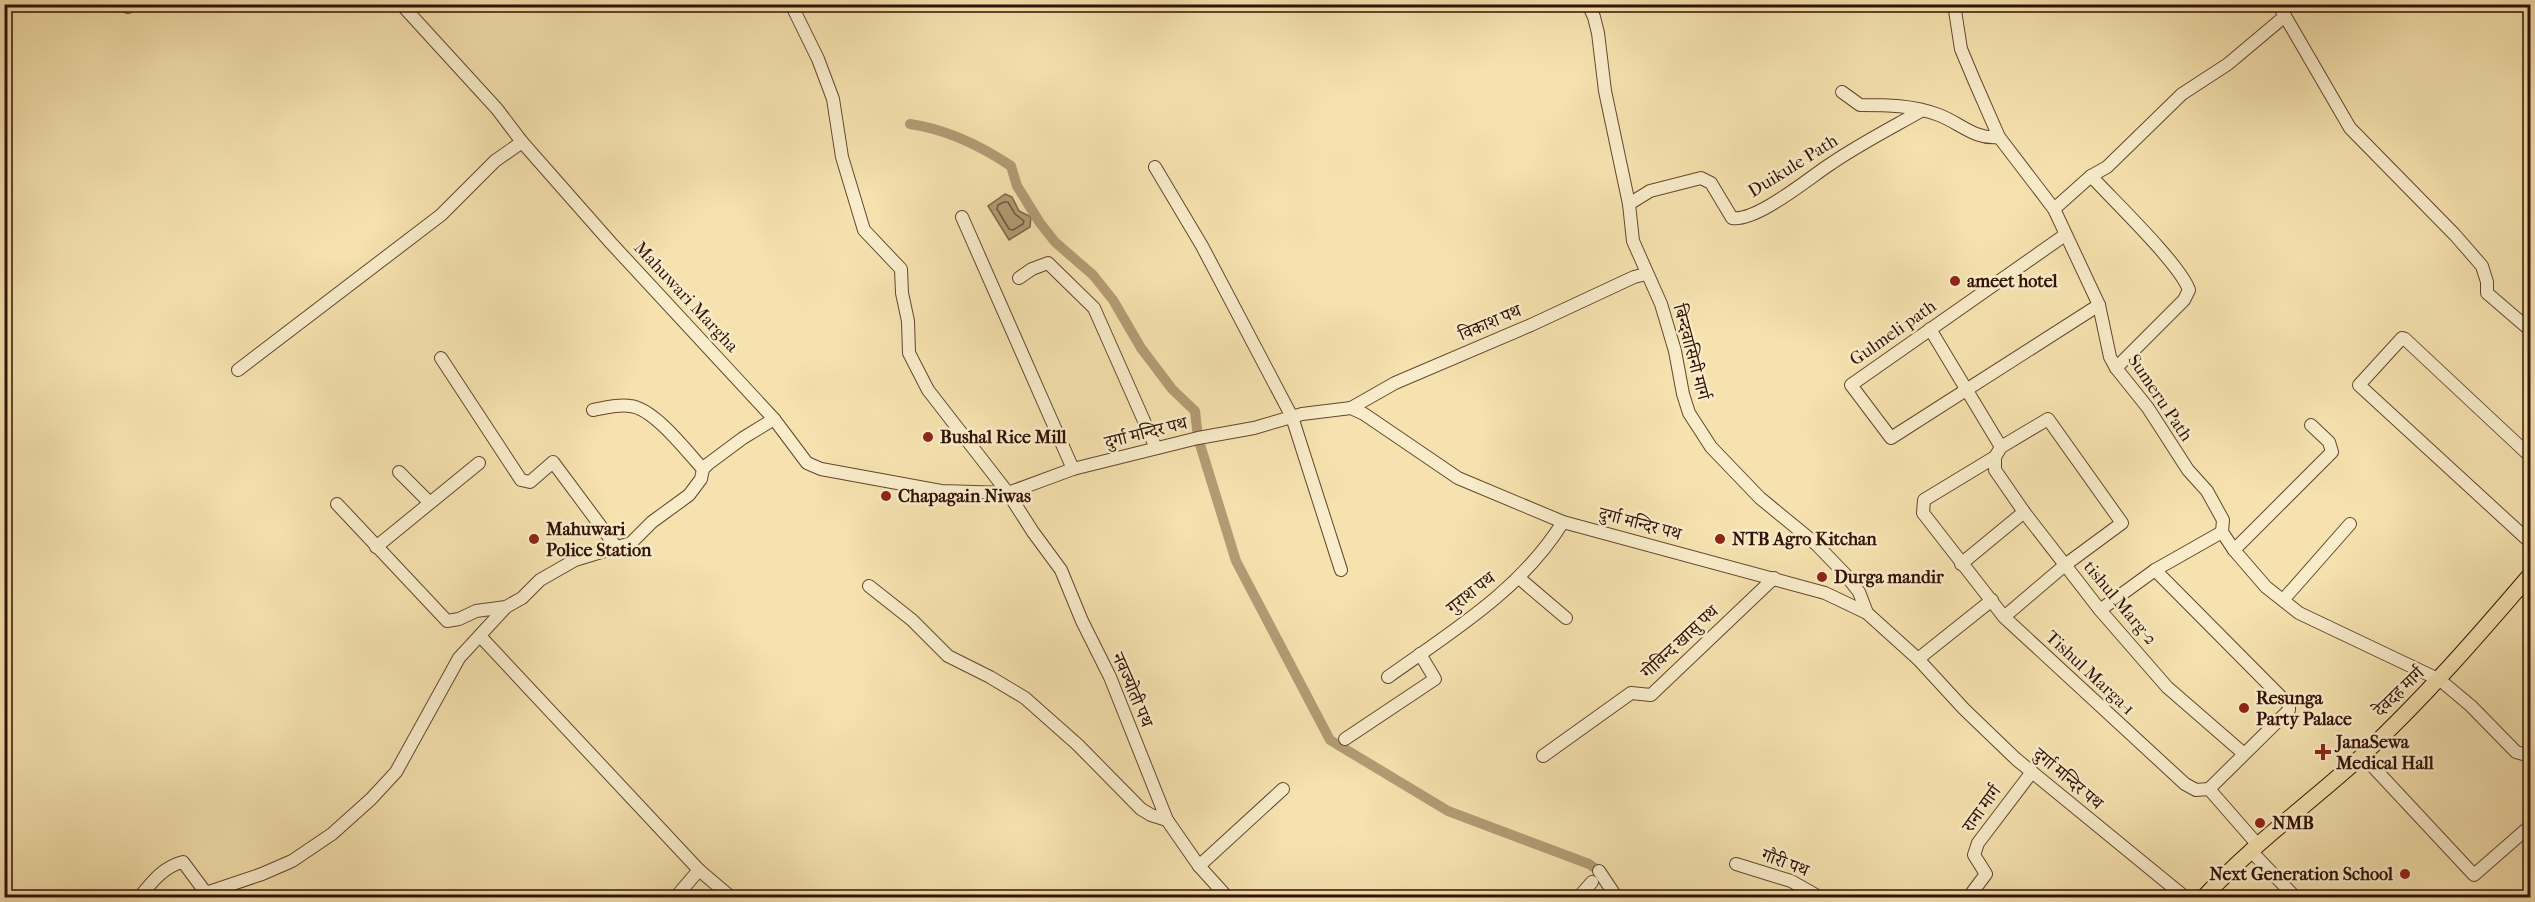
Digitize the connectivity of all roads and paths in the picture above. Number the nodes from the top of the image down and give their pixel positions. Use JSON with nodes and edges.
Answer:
{"nodes":[{"id":1,"x":122,"y":4,"type":"edge"},
{"id":2,"x":132,"y":4,"type":"edge"},
{"id":3,"x":401,"y":4,"type":"edge"},
{"id":4,"x":791,"y":4,"type":"edge"},
{"id":5,"x":1587,"y":4,"type":"edge"},
{"id":6,"x":1954,"y":4,"type":"edge"},
{"id":7,"x":2278,"y":4,"type":"edge"},
{"id":8,"x":2285,"y":16,"type":"junction"},
{"id":9,"x":1842,"y":92,"type":"dead end"},
{"id":10,"x":1921,"y":111,"type":"junction"},
{"id":11,"x":1999,"y":137,"type":"junction"},
{"id":12,"x":522,"y":142,"type":"junction"},
{"id":13,"x":1155,"y":167,"type":"dead end"},
{"id":14,"x":2091,"y":176,"type":"junction"},
{"id":15,"x":1629,"y":204,"type":"junction"},
{"id":16,"x":2054,"y":209,"type":"junction"},
{"id":17,"x":962,"y":217,"type":"dead end"},
{"id":18,"x":2065,"y":235,"type":"junction"},
{"id":19,"x":1646,"y":274,"type":"junction"},
{"id":20,"x":1019,"y":278,"type":"dead end"},
{"id":21,"x":2099,"y":305,"type":"junction"},
{"id":22,"x":1930,"y":329,"type":"junction"},
{"id":23,"x":2530,"y":330,"type":"edge"},
{"id":24,"x":441,"y":358,"type":"dead end"},
{"id":25,"x":2116,"y":368,"type":"junction"},
{"id":26,"x":237,"y":370,"type":"dead end"},
{"id":27,"x":1964,"y":389,"type":"junction"},
{"id":28,"x":1351,"y":408,"type":"junction"},
{"id":29,"x":593,"y":410,"type":"dead end"},
{"id":30,"x":1292,"y":417,"type":"junction"},
{"id":31,"x":774,"y":419,"type":"junction"},
{"id":32,"x":2311,"y":425,"type":"dead end"},
{"id":33,"x":1156,"y":448,"type":"junction"},
{"id":34,"x":1998,"y":452,"type":"junction"},
{"id":35,"x":2530,"y":456,"type":"edge"},
{"id":36,"x":479,"y":463,"type":"dead end"},
{"id":37,"x":703,"y":469,"type":"junction"},
{"id":38,"x":1073,"y":469,"type":"junction"},
{"id":39,"x":399,"y":472,"type":"dead end"},
{"id":40,"x":1008,"y":493,"type":"junction"},
{"id":41,"x":429,"y":502,"type":"junction"},
{"id":42,"x":337,"y":504,"type":"dead end"},
{"id":43,"x":2024,"y":512,"type":"junction"},
{"id":44,"x":1563,"y":522,"type":"junction"},
{"id":45,"x":2350,"y":524,"type":"dead end"},
{"id":46,"x":2222,"y":532,"type":"junction"},
{"id":47,"x":2530,"y":542,"type":"edge"},
{"id":48,"x":376,"y":547,"type":"junction"},
{"id":49,"x":617,"y":548,"type":"junction"},
{"id":50,"x":2234,"y":550,"type":"junction"},
{"id":51,"x":1961,"y":564,"type":"junction"},
{"id":52,"x":2065,"y":565,"type":"junction"},
{"id":53,"x":1341,"y":570,"type":"dead end"},
{"id":54,"x":2155,"y":570,"type":"junction"},
{"id":55,"x":2530,"y":575,"type":"edge"},
{"id":56,"x":1519,"y":578,"type":"junction"},
{"id":57,"x":1774,"y":578,"type":"junction"},
{"id":58,"x":869,"y":586,"type":"dead end"},
{"id":59,"x":2284,"y":599,"type":"junction"},
{"id":60,"x":1992,"y":600,"type":"junction"},
{"id":61,"x":506,"y":607,"type":"junction"},
{"id":62,"x":2100,"y":610,"type":"junction"},
{"id":63,"x":1867,"y":613,"type":"junction"},
{"id":64,"x":2004,"y":617,"type":"junction"},
{"id":65,"x":1566,"y":618,"type":"dead end"},
{"id":66,"x":480,"y":636,"type":"junction"},
{"id":67,"x":1420,"y":654,"type":"junction"},
{"id":68,"x":1918,"y":659,"type":"junction"},
{"id":69,"x":1388,"y":677,"type":"dead end"},
{"id":70,"x":2440,"y":680,"type":"junction"},
{"id":71,"x":1345,"y":739,"type":"dead end"},
{"id":72,"x":2243,"y":753,"type":"junction"},
{"id":73,"x":2362,"y":755,"type":"junction"},
{"id":74,"x":1543,"y":756,"type":"dead end"},
{"id":75,"x":2530,"y":756,"type":"edge"},
{"id":76,"x":2032,"y":772,"type":"junction"},
{"id":77,"x":1283,"y":789,"type":"dead end"},
{"id":78,"x":2209,"y":789,"type":"junction"},
{"id":79,"x":1167,"y":820,"type":"junction"},
{"id":80,"x":2530,"y":826,"type":"edge"},
{"id":81,"x":2253,"y":847,"type":"junction"},
{"id":82,"x":1736,"y":864,"type":"dead end"},
{"id":83,"x":1199,"y":866,"type":"junction"},
{"id":84,"x":699,"y":870,"type":"junction"},
{"id":85,"x":1599,"y":871,"type":"dead end"},
{"id":86,"x":1592,"y":882,"type":"dead end"},
{"id":87,"x":207,"y":895,"type":"edge"},
{"id":88,"x":139,"y":897,"type":"edge"},
{"id":89,"x":675,"y":897,"type":"edge"},
{"id":90,"x":732,"y":897,"type":"edge"},
{"id":91,"x":1228,"y":897,"type":"edge"},
{"id":92,"x":1578,"y":897,"type":"edge"},
{"id":93,"x":1617,"y":897,"type":"edge"},
{"id":94,"x":1821,"y":897,"type":"edge"},
{"id":95,"x":1968,"y":897,"type":"edge"},
{"id":96,"x":2186,"y":897,"type":"edge"},
{"id":97,"x":2203,"y":897,"type":"edge"},
{"id":98,"x":2296,"y":897,"type":"edge"}],
"edges":[{"from":1,"to":2,"type":"street"},
{"from":3,"to":12,"type":"street","name":"Mahuwari Margha"},
{"from":4,"to":40,"type":"street","name":"नवज्योती पथ"},
{"from":5,"to":15,"type":"street","name":"बिन्दवासिनी मार्ग"},
{"from":6,"to":11,"type":"street","name":"Sumeru Path"},
{"from":7,"to":8,"type":"street"},
{"from":8,"to":14,"type":"street"},
{"from":8,"to":23,"type":"street"},
{"from":9,"to":10,"type":"street"},
{"from":10,"to":11,"type":"street"},
{"from":10,"to":15,"type":"street","name":"Duikule Path"},
{"from":11,"to":16,"type":"street","name":"Sumeru Path"},
{"from":12,"to":26,"type":"street"},
{"from":12,"to":31,"type":"street","name":"Mahuwari Margha"},
{"from":13,"to":30,"type":"street"},
{"from":14,"to":16,"type":"street"},
{"from":14,"to":25,"type":"street"},
{"from":15,"to":19,"type":"street","name":"बिन्दवासिनी मार्ग"},
{"from":16,"to":18,"type":"street","name":"Sumeru Path"},
{"from":17,"to":38,"type":"street"},
{"from":18,"to":21,"type":"street","name":"Sumeru Path"},
{"from":18,"to":22,"type":"street","name":"Gulmeli path"},
{"from":19,"to":28,"type":"street","name":"विकाश पथ"},
{"from":19,"to":63,"type":"street","name":"बिन्दवासिनी मार्ग"},
{"from":20,"to":33,"type":"street"},
{"from":21,"to":25,"type":"street","name":"Sumeru Path"},
{"from":21,"to":27,"type":"street","name":"Gulmeli path"},
{"from":22,"to":27,"type":"street","name":"tishul Marg-2"},
{"from":22,"to":27,"type":"street","name":"Gulmeli path"},
{"from":24,"to":49,"type":"street"},
{"from":25,"to":46,"type":"street","name":"Sumeru Path"},
{"from":27,"to":34,"type":"street","name":"tishul Marg-2"},
{"from":28,"to":30,"type":"street","name":"दुर्गा मन्दिर पथ"},
{"from":28,"to":44,"type":"street","name":"दुर्गा मन्दिर पथ"},
{"from":29,"to":37,"type":"street"},
{"from":30,"to":33,"type":"street","name":"दुर्गा मन्दिर पथ"},
{"from":30,"to":53,"type":"street"},
{"from":31,"to":37,"type":"street"},
{"from":31,"to":40,"type":"street","name":"Mahuwari Margha"},
{"from":32,"to":50,"type":"street"},
{"from":33,"to":38,"type":"street","name":"दुर्गा मन्दिर पथ"},
{"from":34,"to":43,"type":"street","name":"tishul Marg-2"},
{"from":34,"to":51,"type":"street","name":"Tishul Marga-1"},
{"from":34,"to":52,"type":"street"},
{"from":35,"to":47,"type":"street"},
{"from":36,"to":41,"type":"street"},
{"from":37,"to":49,"type":"street"},
{"from":38,"to":40,"type":"street","name":"दुर्गा मन्दिर पथ"},
{"from":39,"to":41,"type":"street"},
{"from":40,"to":79,"type":"street","name":"नवज्योती पथ"},
{"from":41,"to":48,"type":"street"},
{"from":42,"to":48,"type":"street"},
{"from":43,"to":51,"type":"street"},
{"from":43,"to":52,"type":"street","name":"tishul Marg-2"},
{"from":44,"to":56,"type":"street","name":"गुराश पथ"},
{"from":44,"to":57,"type":"street","name":"दुर्गा मन्दिर पथ"},
{"from":45,"to":59,"type":"street"},
{"from":46,"to":50,"type":"street","name":"Sumeru Path"},
{"from":46,"to":54,"type":"street"},
{"from":48,"to":61,"type":"street"},
{"from":49,"to":61,"type":"street"},
{"from":50,"to":59,"type":"street","name":"Sumeru Path"},
{"from":51,"to":60,"type":"street","name":"Tishul Marga-1"},
{"from":52,"to":62,"type":"street","name":"tishul Marg-2"},
{"from":52,"to":64,"type":"street"},
{"from":54,"to":62,"type":"street"},
{"from":54,"to":72,"type":"street"},
{"from":55,"to":70,"type":"main road","name":"देवदह मार्ग"},
{"from":56,"to":65,"type":"street"},
{"from":56,"to":67,"type":"street","name":"गुराश पथ"},
{"from":57,"to":63,"type":"street","name":"दुर्गा मन्दिर पथ"},
{"from":57,"to":74,"type":"street","name":"गोविन्द खासु पथ"},
{"from":58,"to":79,"type":"street"},
{"from":59,"to":70,"type":"street","name":"Sumeru Path"},
{"from":60,"to":64,"type":"street","name":"Tishul Marga-1"},
{"from":60,"to":68,"type":"street"},
{"from":61,"to":66,"type":"street"},
{"from":62,"to":72,"type":"street","name":"tishul Marg-2"},
{"from":63,"to":68,"type":"street","name":"दुर्गा मन्दिर पथ"},
{"from":64,"to":78,"type":"street","name":"Tishul Marga-1"},
{"from":66,"to":84,"type":"street"},
{"from":66,"to":87,"type":"street"},
{"from":67,"to":69,"type":"street","name":"गुराश पथ"},
{"from":67,"to":71,"type":"street"},
{"from":68,"to":76,"type":"street","name":"दुर्गा मन्दिर पथ"},
{"from":70,"to":73,"type":"main road","name":"देवदह मार्ग"},
{"from":70,"to":75,"type":"street","name":"Sumeru Path"},
{"from":72,"to":78,"type":"street"},
{"from":73,"to":80,"type":"street"},
{"from":73,"to":81,"type":"main road","name":"देवदह मार्ग"},
{"from":76,"to":95,"type":"street","name":"राना मार्ग"},
{"from":76,"to":96,"type":"street","name":"दुर्गा मन्दिर पथ"},
{"from":77,"to":83,"type":"street"},
{"from":78,"to":81,"type":"street"},
{"from":79,"to":83,"type":"street","name":"नवज्योती पथ"},
{"from":81,"to":97,"type":"main road","name":"देवदह मार्ग"},
{"from":81,"to":98,"type":"street"},
{"from":82,"to":94,"type":"street","name":"गौरी पथ"},
{"from":83,"to":91,"type":"street","name":"नवज्योती पथ"},
{"from":84,"to":89,"type":"street"},
{"from":84,"to":90,"type":"street"},
{"from":85,"to":93,"type":"street"},
{"from":86,"to":92,"type":"street"},
{"from":87,"to":88,"type":"street"}]}
